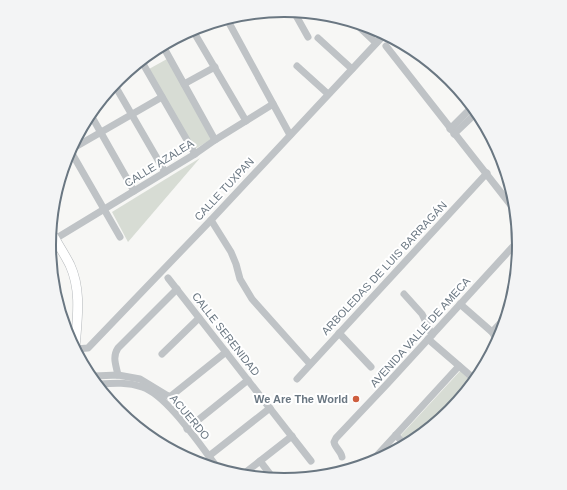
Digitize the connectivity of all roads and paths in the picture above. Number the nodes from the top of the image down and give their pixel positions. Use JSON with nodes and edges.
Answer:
{"nodes":[{"id":1,"x":297,"y":17,"type":"edge"},
{"id":2,"x":229,"y":24,"type":"edge"},
{"id":3,"x":364,"y":31,"type":"edge"},
{"id":4,"x":195,"y":34,"type":"edge"},
{"id":5,"x":308,"y":37,"type":"dead end"},
{"id":6,"x":318,"y":38,"type":"dead end"},
{"id":7,"x":380,"y":39,"type":"edge"},
{"id":8,"x":376,"y":43,"type":"junction"},
{"id":9,"x":386,"y":46,"type":"dead end"},
{"id":10,"x":165,"y":50,"type":"edge"},
{"id":11,"x":144,"y":65,"type":"edge"},
{"id":12,"x":297,"y":66,"type":"dead end"},
{"id":13,"x":215,"y":67,"type":"junction"},
{"id":14,"x":352,"y":69,"type":"junction"},
{"id":15,"x":184,"y":84,"type":"junction"},
{"id":16,"x":117,"y":89,"type":"edge"},
{"id":17,"x":328,"y":94,"type":"junction"},
{"id":18,"x":162,"y":97,"type":"junction"},
{"id":19,"x":273,"y":104,"type":"junction"},
{"id":20,"x":468,"y":111,"type":"edge"},
{"id":21,"x":131,"y":115,"type":"junction"},
{"id":22,"x":472,"y":117,"type":"edge"},
{"id":23,"x":93,"y":119,"type":"edge"},
{"id":24,"x":246,"y":121,"type":"junction"},
{"id":25,"x":101,"y":132,"type":"junction"},
{"id":26,"x":452,"y":132,"type":"junction"},
{"id":27,"x":290,"y":135,"type":"junction"},
{"id":28,"x":215,"y":140,"type":"junction"},
{"id":29,"x":79,"y":145,"type":"edge"},
{"id":30,"x":195,"y":154,"type":"junction"},
{"id":31,"x":74,"y":156,"type":"edge"},
{"id":32,"x":164,"y":172,"type":"junction"},
{"id":33,"x":486,"y":173,"type":"junction"},
{"id":34,"x":134,"y":191,"type":"junction"},
{"id":35,"x":507,"y":200,"type":"edge"},
{"id":36,"x":104,"y":209,"type":"junction"},
{"id":37,"x":211,"y":220,"type":"junction"},
{"id":38,"x":56,"y":233,"type":"edge"},
{"id":39,"x":120,"y":237,"type":"dead end"},
{"id":40,"x":56,"y":240,"type":"edge"},
{"id":41,"x":512,"y":247,"type":"edge"},
{"id":42,"x":168,"y":278,"type":"dead end"},
{"id":43,"x":177,"y":289,"type":"junction"},
{"id":44,"x":404,"y":294,"type":"dead end"},
{"id":45,"x":460,"y":304,"type":"junction"},
{"id":46,"x":199,"y":318,"type":"junction"},
{"id":47,"x":495,"y":328,"type":"edge"},
{"id":48,"x":492,"y":332,"type":"joint"},
{"id":49,"x":339,"y":333,"type":"junction"},
{"id":50,"x":430,"y":337,"type":"junction"},
{"id":51,"x":76,"y":340,"type":"edge"},
{"id":52,"x":80,"y":349,"type":"edge"},
{"id":53,"x":226,"y":352,"type":"junction"},
{"id":54,"x":162,"y":354,"type":"dead end"},
{"id":55,"x":310,"y":364,"type":"junction"},
{"id":56,"x":459,"y":366,"type":"junction"},
{"id":57,"x":371,"y":367,"type":"dead end"},
{"id":58,"x":97,"y":376,"type":"edge"},
{"id":59,"x":106,"y":376,"type":"junction"},
{"id":60,"x":470,"y":376,"type":"edge"},
{"id":61,"x":118,"y":379,"type":"junction"},
{"id":62,"x":297,"y":379,"type":"dead end"},
{"id":63,"x":248,"y":380,"type":"junction"},
{"id":64,"x":102,"y":383,"type":"edge"},
{"id":65,"x":103,"y":384,"type":"edge"},
{"id":66,"x":166,"y":399,"type":"junction"},
{"id":67,"x":270,"y":408,"type":"junction"},
{"id":68,"x":187,"y":428,"type":"junction"},
{"id":69,"x":396,"y":435,"type":"junction"},
{"id":70,"x":292,"y":436,"type":"junction"},
{"id":71,"x":400,"y":440,"type":"edge"},
{"id":72,"x":382,"y":450,"type":"edge"},
{"id":73,"x":208,"y":456,"type":"junction"},
{"id":74,"x":342,"y":457,"type":"dead end"},
{"id":75,"x":311,"y":460,"type":"dead end"},
{"id":76,"x":213,"y":462,"type":"edge"},
{"id":77,"x":260,"y":462,"type":"junction"},
{"id":78,"x":248,"y":470,"type":"edge"},
{"id":79,"x":269,"y":473,"type":"edge"}],
"edges":[{"from":1,"to":5,"type":"street"},
{"from":2,"to":19,"type":"street"},
{"from":3,"to":8,"type":"street"},
{"from":4,"to":13,"type":"street"},
{"from":6,"to":14,"type":"street"},
{"from":7,"to":8,"type":"street","name":"CALLE TUXPAN"},
{"from":8,"to":14,"type":"street","name":"CALLE TUXPAN"},
{"from":9,"to":26,"type":"street"},
{"from":10,"to":15,"type":"street"},
{"from":11,"to":18,"type":"street"},
{"from":12,"to":17,"type":"street"},
{"from":13,"to":15,"type":"street"},
{"from":13,"to":24,"type":"street"},
{"from":14,"to":17,"type":"street","name":"CALLE TUXPAN"},
{"from":15,"to":28,"type":"street"},
{"from":16,"to":21,"type":"street"},
{"from":17,"to":27,"type":"street","name":"CALLE TUXPAN"},
{"from":18,"to":21,"type":"street"},
{"from":18,"to":30,"type":"street"},
{"from":19,"to":24,"type":"street","name":"CALLE AZALEA"},
{"from":19,"to":27,"type":"street"},
{"from":20,"to":26,"type":"street"},
{"from":21,"to":25,"type":"street"},
{"from":21,"to":32,"type":"street"},
{"from":22,"to":26,"type":"street"},
{"from":23,"to":25,"type":"street"},
{"from":24,"to":28,"type":"street","name":"CALLE AZALEA"},
{"from":25,"to":29,"type":"street"},
{"from":25,"to":34,"type":"street"},
{"from":26,"to":33,"type":"street"},
{"from":27,"to":37,"type":"street","name":"CALLE TUXPAN"},
{"from":28,"to":30,"type":"street","name":"CALLE AZALEA"},
{"from":30,"to":32,"type":"street","name":"CALLE AZALEA"},
{"from":31,"to":36,"type":"street"},
{"from":32,"to":34,"type":"street","name":"CALLE AZALEA"},
{"from":33,"to":35,"type":"street"},
{"from":33,"to":49,"type":"street","name":"ARBOLEDAS DE LUIS BARRAGÁN"},
{"from":34,"to":36,"type":"street","name":"CALLE AZALEA"},
{"from":36,"to":38,"type":"street","name":"CALLE AZALEA"},
{"from":36,"to":39,"type":"street"},
{"from":37,"to":52,"type":"street","name":"CALLE TUXPAN"},
{"from":37,"to":55,"type":"street"},
{"from":40,"to":51,"type":"main road"},
{"from":41,"to":45,"type":"street","name":"AVENIDA VALLE DE AMECA"},
{"from":42,"to":43,"type":"street","name":"CALLE SERENIDAD"},
{"from":43,"to":46,"type":"street","name":"CALLE SERENIDAD"},
{"from":43,"to":61,"type":"street"},
{"from":44,"to":50,"type":"street"},
{"from":45,"to":48,"type":"street"},
{"from":45,"to":50,"type":"street","name":"AVENIDA VALLE DE AMECA"},
{"from":46,"to":53,"type":"street","name":"CALLE SERENIDAD"},
{"from":46,"to":54,"type":"street"},
{"from":47,"to":48,"type":"street"},
{"from":49,"to":55,"type":"street","name":"ARBOLEDAS DE LUIS BARRAGÁN"},
{"from":49,"to":57,"type":"street"},
{"from":50,"to":56,"type":"street"},
{"from":50,"to":74,"type":"street","name":"AVENIDA VALLE DE AMECA"},
{"from":53,"to":63,"type":"street","name":"CALLE SERENIDAD"},
{"from":53,"to":66,"type":"street"},
{"from":55,"to":62,"type":"street","name":"ARBOLEDAS DE LUIS BARRAGÁN"},
{"from":56,"to":60,"type":"street"},
{"from":56,"to":69,"type":"street"},
{"from":58,"to":59,"type":"street","name":"ACUERDO"},
{"from":59,"to":61,"type":"street","name":"ACUERDO"},
{"from":59,"to":64,"type":"street"},
{"from":61,"to":65,"type":"street"},
{"from":61,"to":66,"type":"street","name":"ACUERDO"},
{"from":63,"to":67,"type":"street","name":"CALLE SERENIDAD"},
{"from":63,"to":68,"type":"street"},
{"from":66,"to":68,"type":"street","name":"ACUERDO"},
{"from":67,"to":70,"type":"street","name":"CALLE SERENIDAD"},
{"from":67,"to":73,"type":"street"},
{"from":68,"to":73,"type":"street","name":"ACUERDO"},
{"from":69,"to":71,"type":"street"},
{"from":69,"to":72,"type":"street"},
{"from":70,"to":75,"type":"street","name":"CALLE SERENIDAD"},
{"from":70,"to":77,"type":"street"},
{"from":73,"to":76,"type":"street","name":"ACUERDO"},
{"from":77,"to":78,"type":"street"},
{"from":77,"to":79,"type":"street"}]}
